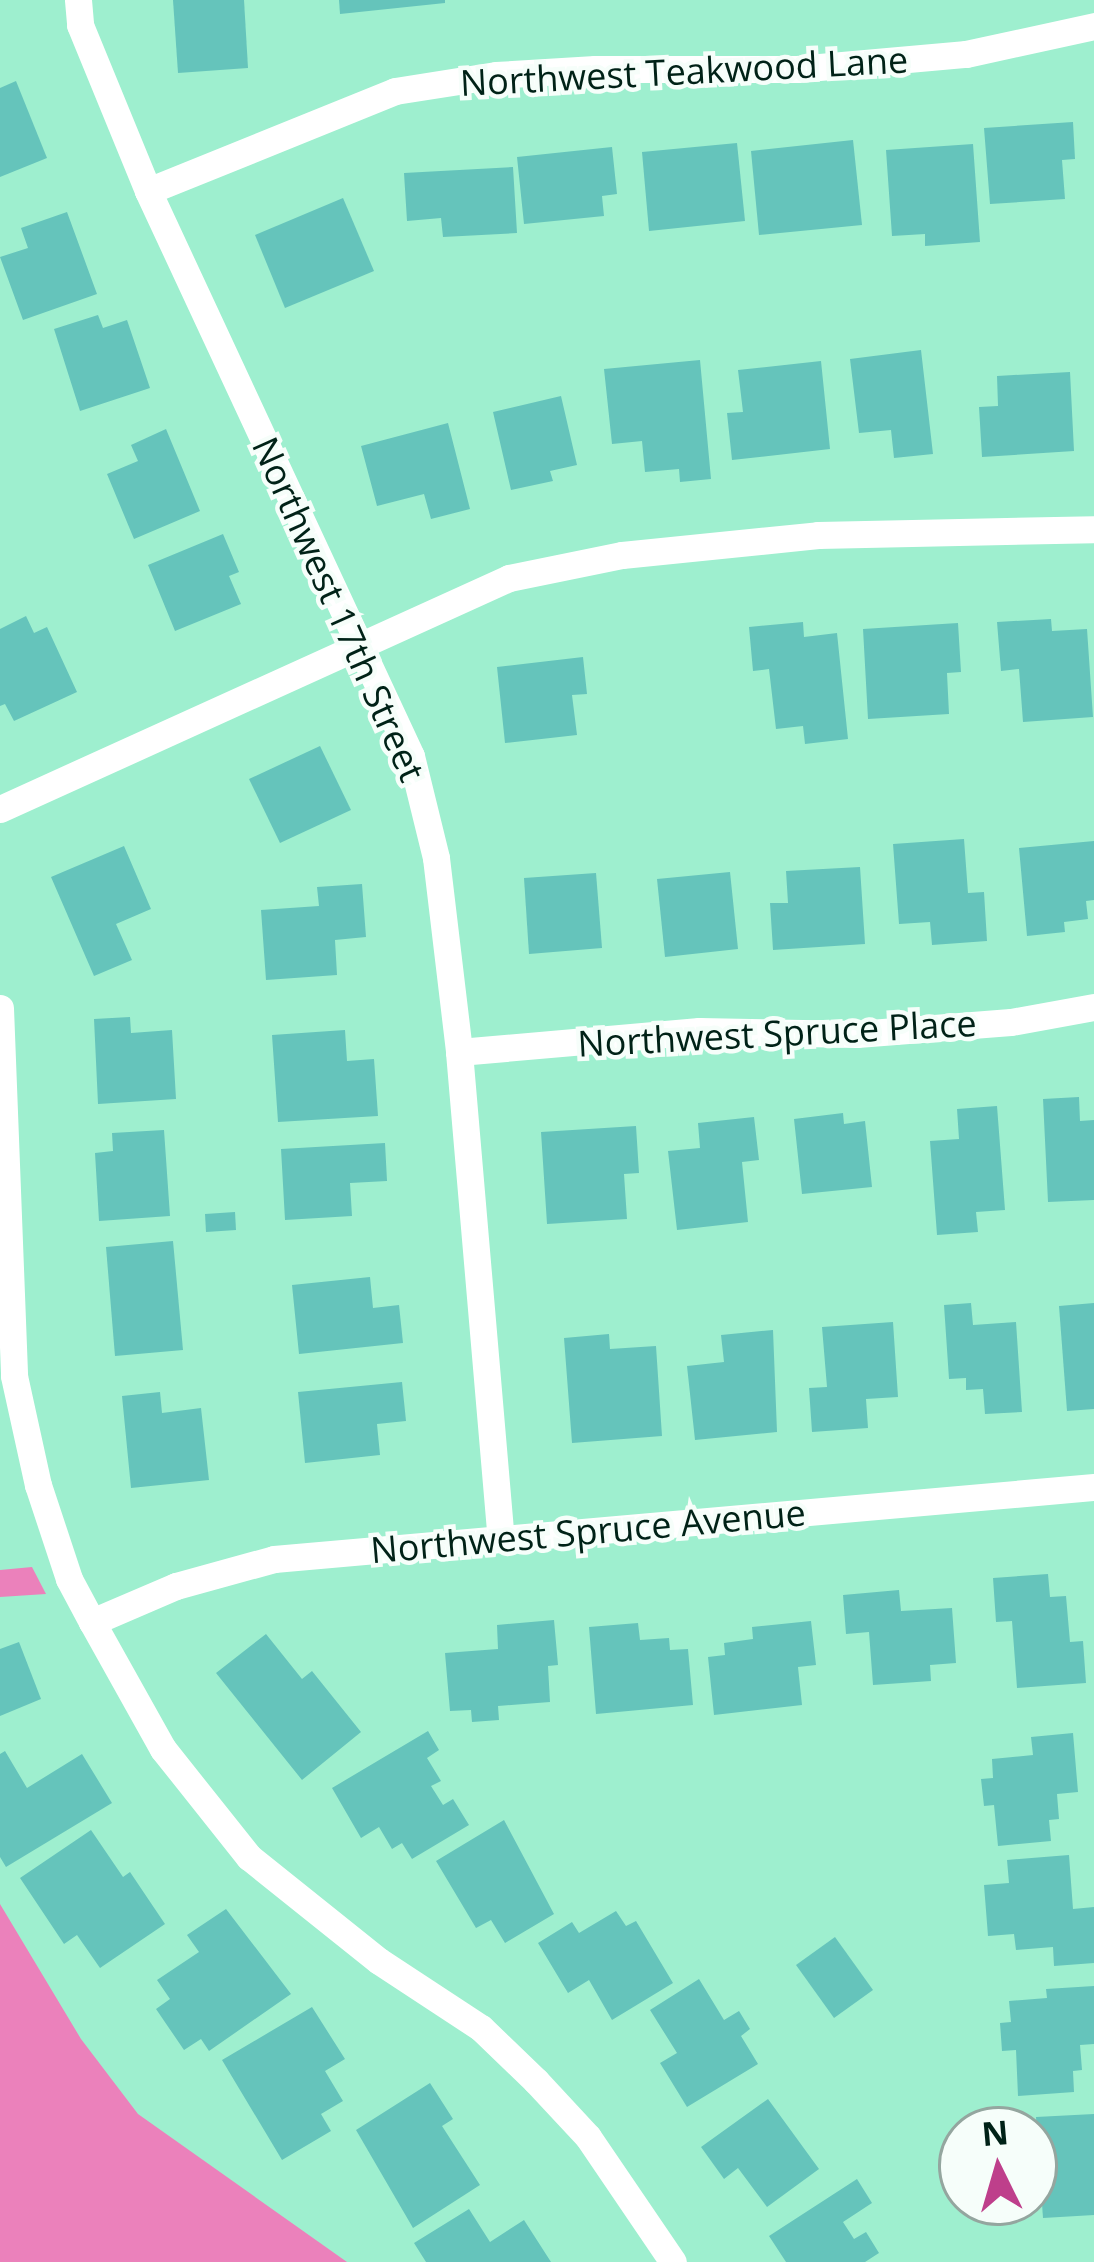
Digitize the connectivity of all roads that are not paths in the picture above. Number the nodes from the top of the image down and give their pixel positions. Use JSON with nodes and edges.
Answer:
{"nodes":[{"id":1,"x":78,"y":0,"type":"edge"},
{"id":2,"x":1094,"y":26,"type":"edge"},
{"id":3,"x":148,"y":191,"type":"junction"},
{"id":4,"x":1094,"y":529,"type":"edge"},
{"id":5,"x":362,"y":648,"type":"junction"},
{"id":6,"x":0,"y":809,"type":"edge"},
{"id":7,"x":1094,"y":1007,"type":"edge"},
{"id":8,"x":0,"y":1008,"type":"edge"},
{"id":9,"x":459,"y":1052,"type":"junction"},
{"id":10,"x":1094,"y":1487,"type":"edge"},
{"id":11,"x":501,"y":1539,"type":"junction"},
{"id":12,"x":92,"y":1622,"type":"junction"},
{"id":13,"x":673,"y":2262,"type":"edge"}],
"edges":[{"from":1,"to":3,"type":"street","name":"Northwest 17th Street"},
{"from":2,"to":3,"type":"street","name":"Northwest Teakwood Lane"},
{"from":3,"to":5,"type":"street","name":"Northwest 17th Street"},
{"from":4,"to":5,"type":"street"},
{"from":5,"to":6,"type":"street"},
{"from":5,"to":9,"type":"street","name":"Northwest 17th Street"},
{"from":7,"to":9,"type":"street","name":"Northwest Spruce Place"},
{"from":8,"to":12,"type":"street"},
{"from":9,"to":11,"type":"street","name":"Northwest 17th Street"},
{"from":10,"to":11,"type":"street","name":"Northwest Spruce Avenue"},
{"from":11,"to":12,"type":"street","name":"Northwest Spruce Avenue"},
{"from":12,"to":13,"type":"street"}]}
